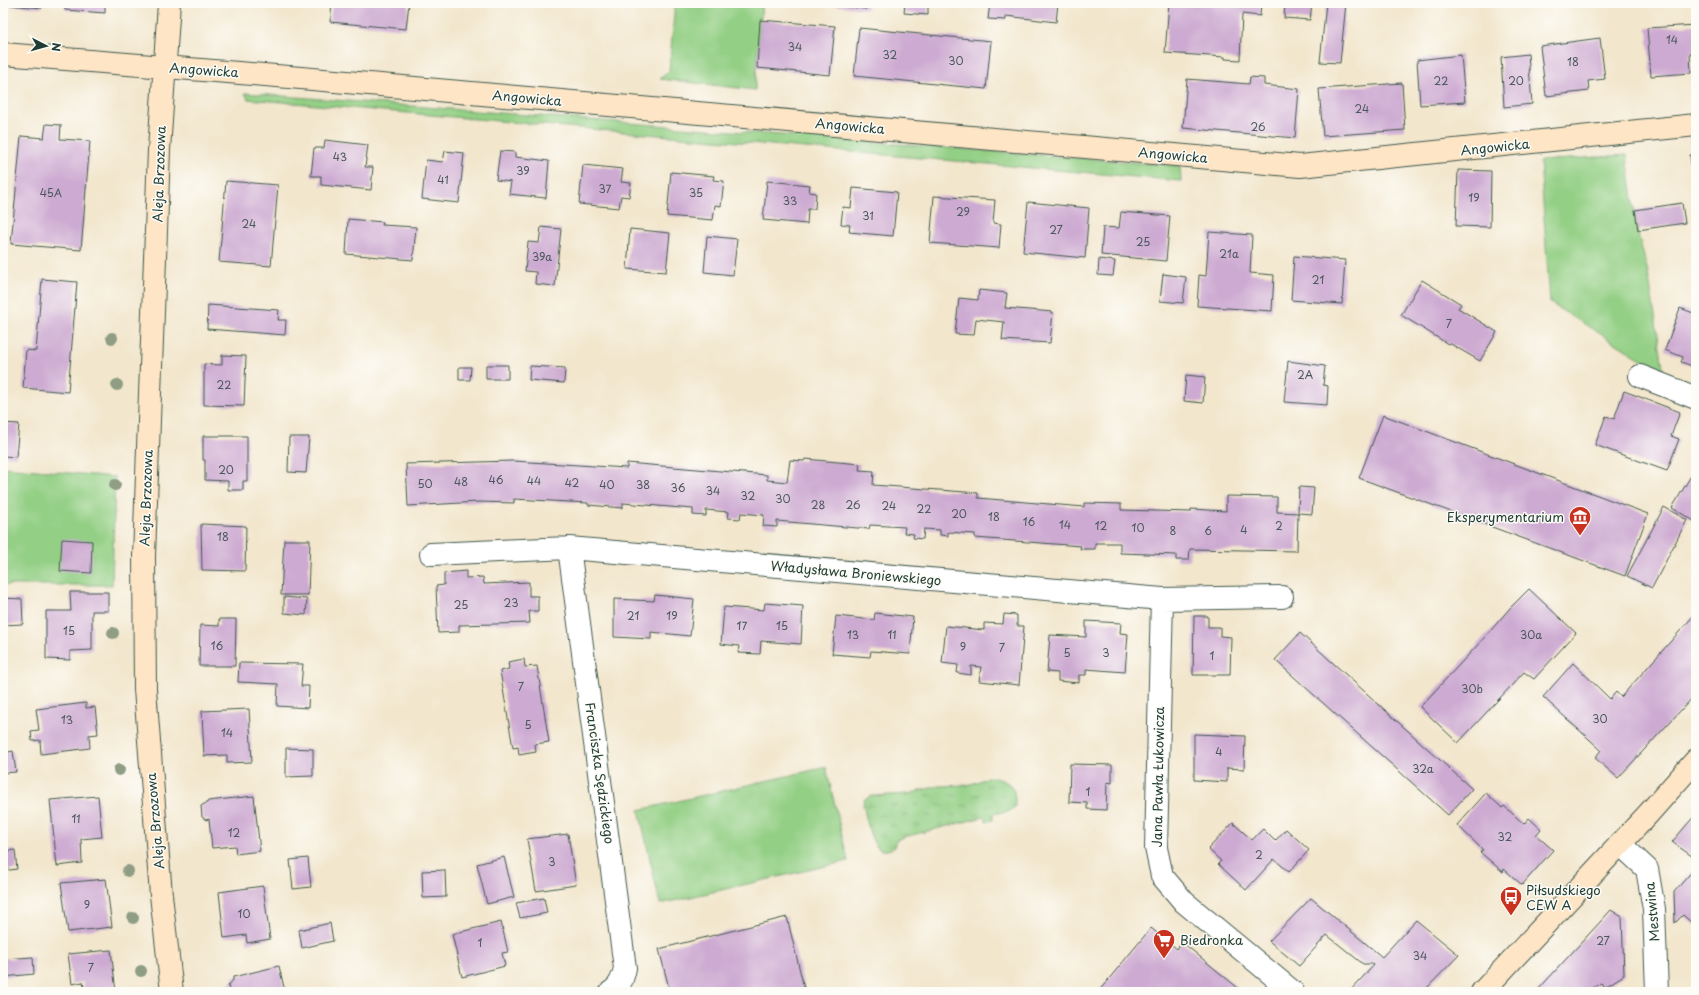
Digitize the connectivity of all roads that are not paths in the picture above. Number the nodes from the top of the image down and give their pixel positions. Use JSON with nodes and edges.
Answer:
{"nodes":[{"id":1,"x":169,"y":3,"type":"edge"},
{"id":2,"x":3,"y":54,"type":"edge"},
{"id":3,"x":164,"y":67,"type":"junction"},
{"id":4,"x":1696,"y":125,"type":"edge"},
{"id":5,"x":1640,"y":376,"type":"dead end"},
{"id":6,"x":1696,"y":398,"type":"edge"},
{"id":7,"x":569,"y":548,"type":"junction"},
{"id":8,"x":431,"y":554,"type":"dead end"},
{"id":9,"x":1282,"y":598,"type":"dead end"},
{"id":10,"x":1162,"y":599,"type":"junction"},
{"id":11,"x":1696,"y":760,"type":"edge"},
{"id":12,"x":1620,"y":844,"type":"junction"},
{"id":13,"x":172,"y":992,"type":"edge"},
{"id":14,"x":611,"y":992,"type":"edge"},
{"id":15,"x":1293,"y":992,"type":"edge"},
{"id":16,"x":1482,"y":992,"type":"edge"},
{"id":17,"x":1656,"y":992,"type":"edge"}],
"edges":[{"from":1,"to":3,"type":"street","name":"Aleja Brzozowa"},
{"from":2,"to":3,"type":"street","name":"Angowicka"},
{"from":3,"to":4,"type":"street","name":"Angowicka"},
{"from":3,"to":13,"type":"street","name":"Aleja Brzozowa"},
{"from":5,"to":6,"type":"street"},
{"from":7,"to":8,"type":"street","name":"Władysława Broniewskiego"},
{"from":7,"to":10,"type":"street","name":"Władysława Broniewskiego"},
{"from":7,"to":14,"type":"street","name":"Franciszka Sędzickiego"},
{"from":9,"to":10,"type":"street","name":"Władysława Broniewskiego"},
{"from":10,"to":15,"type":"street","name":"Jana Pawła Łukowicza"},
{"from":11,"to":12,"type":"street"},
{"from":12,"to":16,"type":"street"},
{"from":12,"to":17,"type":"street","name":"Mestwina"}]}
